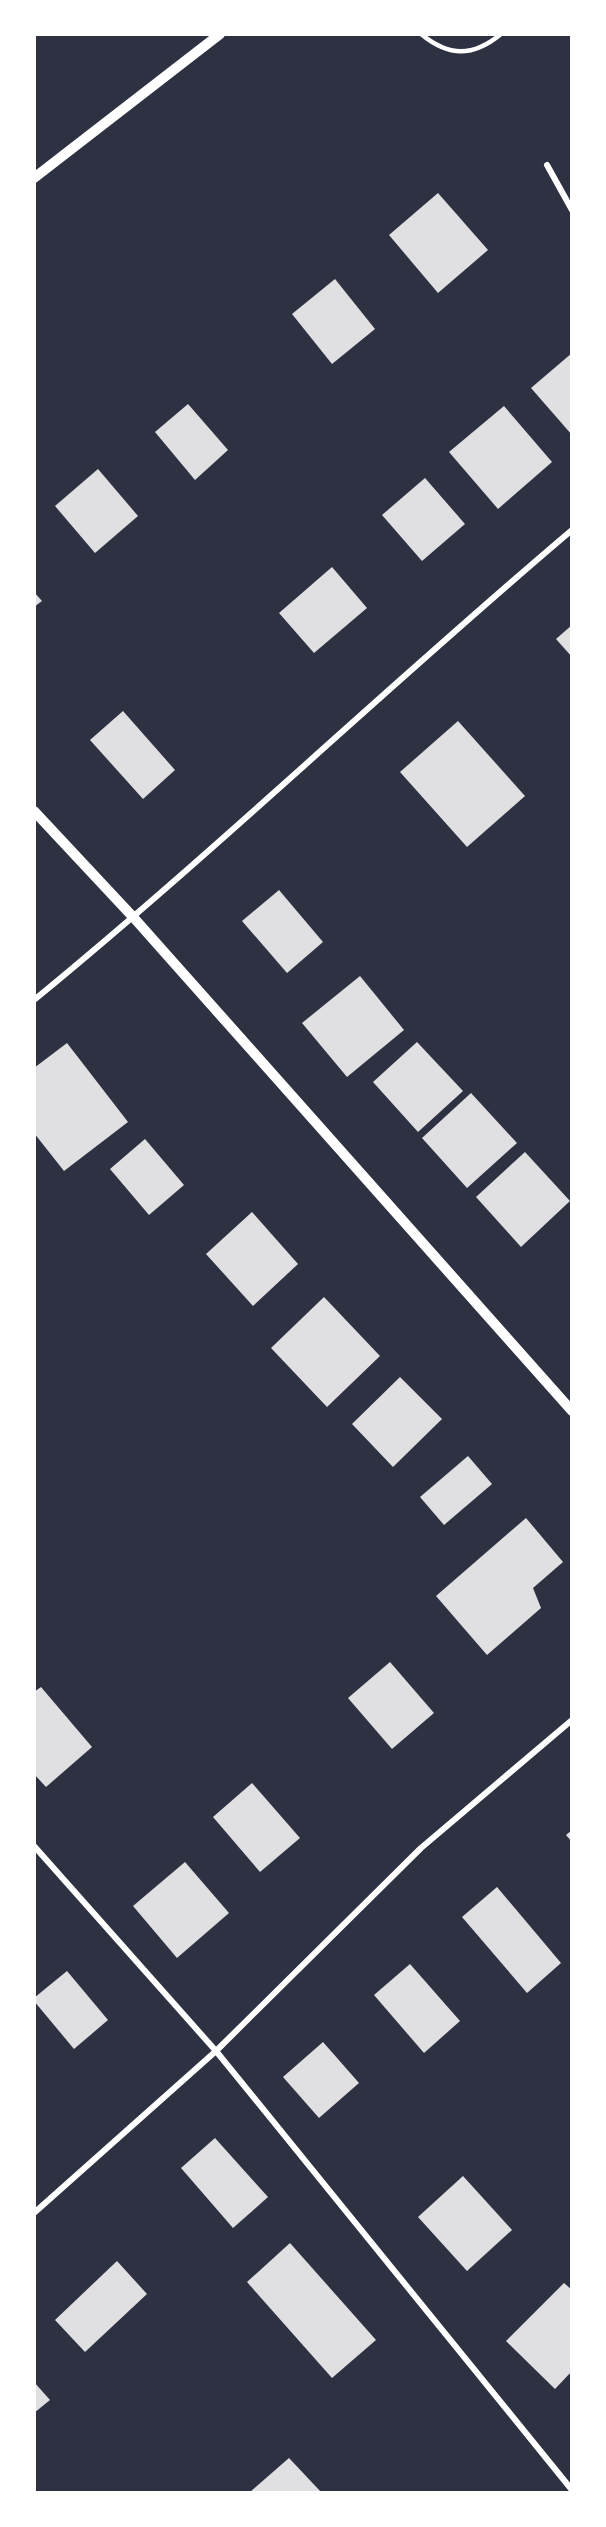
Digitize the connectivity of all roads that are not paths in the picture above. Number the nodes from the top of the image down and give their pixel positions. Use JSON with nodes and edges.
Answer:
{"nodes":[{"id":1,"x":220,"y":34,"type":"edge"},
{"id":2,"x":421,"y":34,"type":"edge"},
{"id":3,"x":501,"y":34,"type":"edge"},
{"id":4,"x":547,"y":165,"type":"dead end"},
{"id":5,"x":34,"y":178,"type":"edge"},
{"id":6,"x":572,"y":210,"type":"edge"},
{"id":7,"x":572,"y":530,"type":"edge"},
{"id":8,"x":34,"y":811,"type":"edge"},
{"id":9,"x":134,"y":918,"type":"junction"},
{"id":10,"x":34,"y":1000,"type":"edge"},
{"id":11,"x":572,"y":1411,"type":"edge"},
{"id":12,"x":572,"y":1720,"type":"edge"},
{"id":13,"x":34,"y":1846,"type":"edge"},
{"id":14,"x":216,"y":2051,"type":"junction"},
{"id":15,"x":34,"y":2213,"type":"edge"},
{"id":16,"x":572,"y":2490,"type":"edge"}],
"edges":[{"from":1,"to":5,"type":"street"},
{"from":2,"to":3,"type":"lane"},
{"from":4,"to":6,"type":"street"},
{"from":7,"to":9,"type":"street"},
{"from":8,"to":9,"type":"street"},
{"from":9,"to":10,"type":"street"},
{"from":9,"to":11,"type":"street"},
{"from":12,"to":14,"type":"street"},
{"from":13,"to":14,"type":"street"},
{"from":14,"to":15,"type":"street"},
{"from":14,"to":16,"type":"street"}]}
